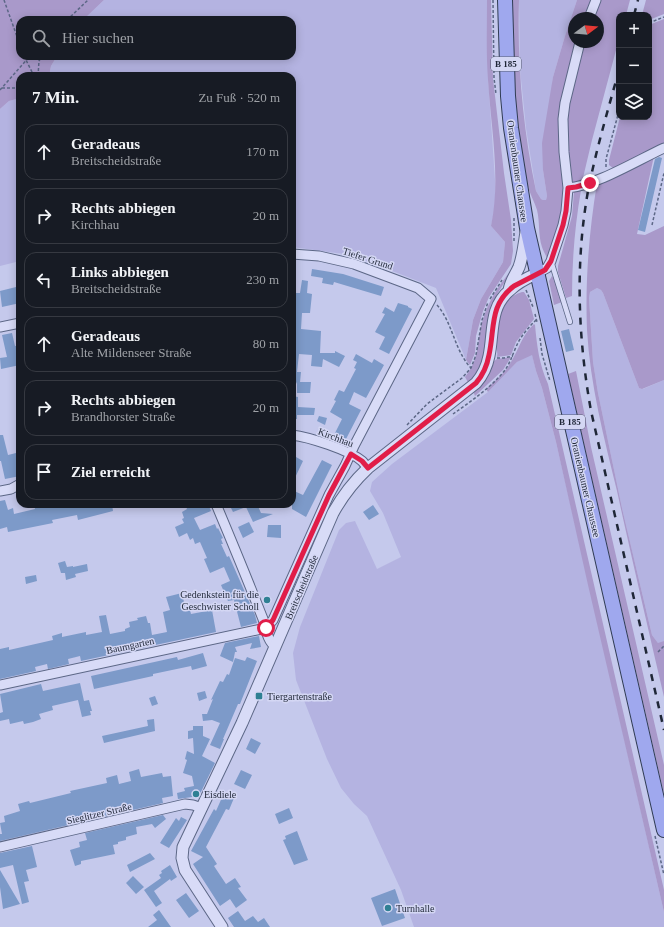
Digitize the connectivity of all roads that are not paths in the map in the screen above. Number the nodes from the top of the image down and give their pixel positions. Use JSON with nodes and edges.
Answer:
{"nodes":[{"id":1,"x":505,"y":0,"type":"edge"},
{"id":2,"x":596,"y":0,"type":"edge"},
{"id":3,"x":591,"y":12,"type":"edge"},
{"id":4,"x":579,"y":48,"type":"edge"},
{"id":5,"x":664,"y":148,"type":"edge"},
{"id":6,"x":568,"y":188,"type":"junction"},
{"id":7,"x":527,"y":228,"type":"junction"},
{"id":8,"x":296,"y":254,"type":"edge"},
{"id":9,"x":551,"y":261,"type":"junction"},
{"id":10,"x":536,"y":274,"type":"junction"},
{"id":11,"x":509,"y":290,"type":"junction"},
{"id":12,"x":431,"y":299,"type":"joint"},
{"id":13,"x":570,"y":322,"type":"dead end"},
{"id":14,"x":16,"y":324,"type":"edge"},
{"id":15,"x":0,"y":327,"type":"edge"},
{"id":16,"x":296,"y":435,"type":"edge"},
{"id":17,"x":351,"y":454,"type":"junction"},
{"id":18,"x":368,"y":468,"type":"junction"},
{"id":19,"x":16,"y":486,"type":"edge"},
{"id":20,"x":0,"y":491,"type":"edge"},
{"id":21,"x":218,"y":508,"type":"edge"},
{"id":22,"x":266,"y":628,"type":"junction"},
{"id":23,"x":275,"y":646,"type":"junction"},
{"id":24,"x":0,"y":685,"type":"edge"},
{"id":25,"x":202,"y":808,"type":"junction"},
{"id":26,"x":664,"y":830,"type":"edge"},
{"id":27,"x":0,"y":847,"type":"edge"},
{"id":28,"x":222,"y":927,"type":"edge"}],
"edges":[{"from":1,"to":7,"type":"main road","name":"Oranienbaumer Chaussee","number":"B 185"},
{"from":2,"to":3,"type":"street"},
{"from":4,"to":6,"type":"street"},
{"from":5,"to":6,"type":"street"},
{"from":6,"to":9,"type":"street"},
{"from":7,"to":10,"type":"main road","name":"Oranienbaumer Chaussee","number":"B 185"},
{"from":7,"to":11,"type":"street","name":"Breitscheidstraße"},
{"from":8,"to":12,"type":"street","name":"Tiefer Grund"},
{"from":9,"to":10,"type":"street"},
{"from":9,"to":13,"type":"lane"},
{"from":10,"to":11,"type":"street","name":"Breitscheidstraße"},
{"from":10,"to":26,"type":"main road","name":"Oranienbaumer Chaussee","number":"B 185"},
{"from":11,"to":18,"type":"street","name":"Breitscheidstraße"},
{"from":12,"to":17,"type":"street","name":"Breitscheidstraße"},
{"from":14,"to":15,"type":"street"},
{"from":16,"to":17,"type":"street","name":"Kirchhau"},
{"from":17,"to":18,"type":"street","name":"Kirchhau"},
{"from":17,"to":22,"type":"street","name":"Breitscheidstraße"},
{"from":18,"to":23,"type":"street","name":"Breitscheidstraße"},
{"from":19,"to":20,"type":"street"},
{"from":21,"to":22,"type":"street"},
{"from":22,"to":23,"type":"street"},
{"from":22,"to":24,"type":"street","name":"Baumgarten"},
{"from":23,"to":25,"type":"street","name":"Breitscheidstraße"},
{"from":25,"to":27,"type":"street","name":"Sieglitzer Straße"},
{"from":25,"to":28,"type":"street","name":"Breitscheidstraße"}]}
